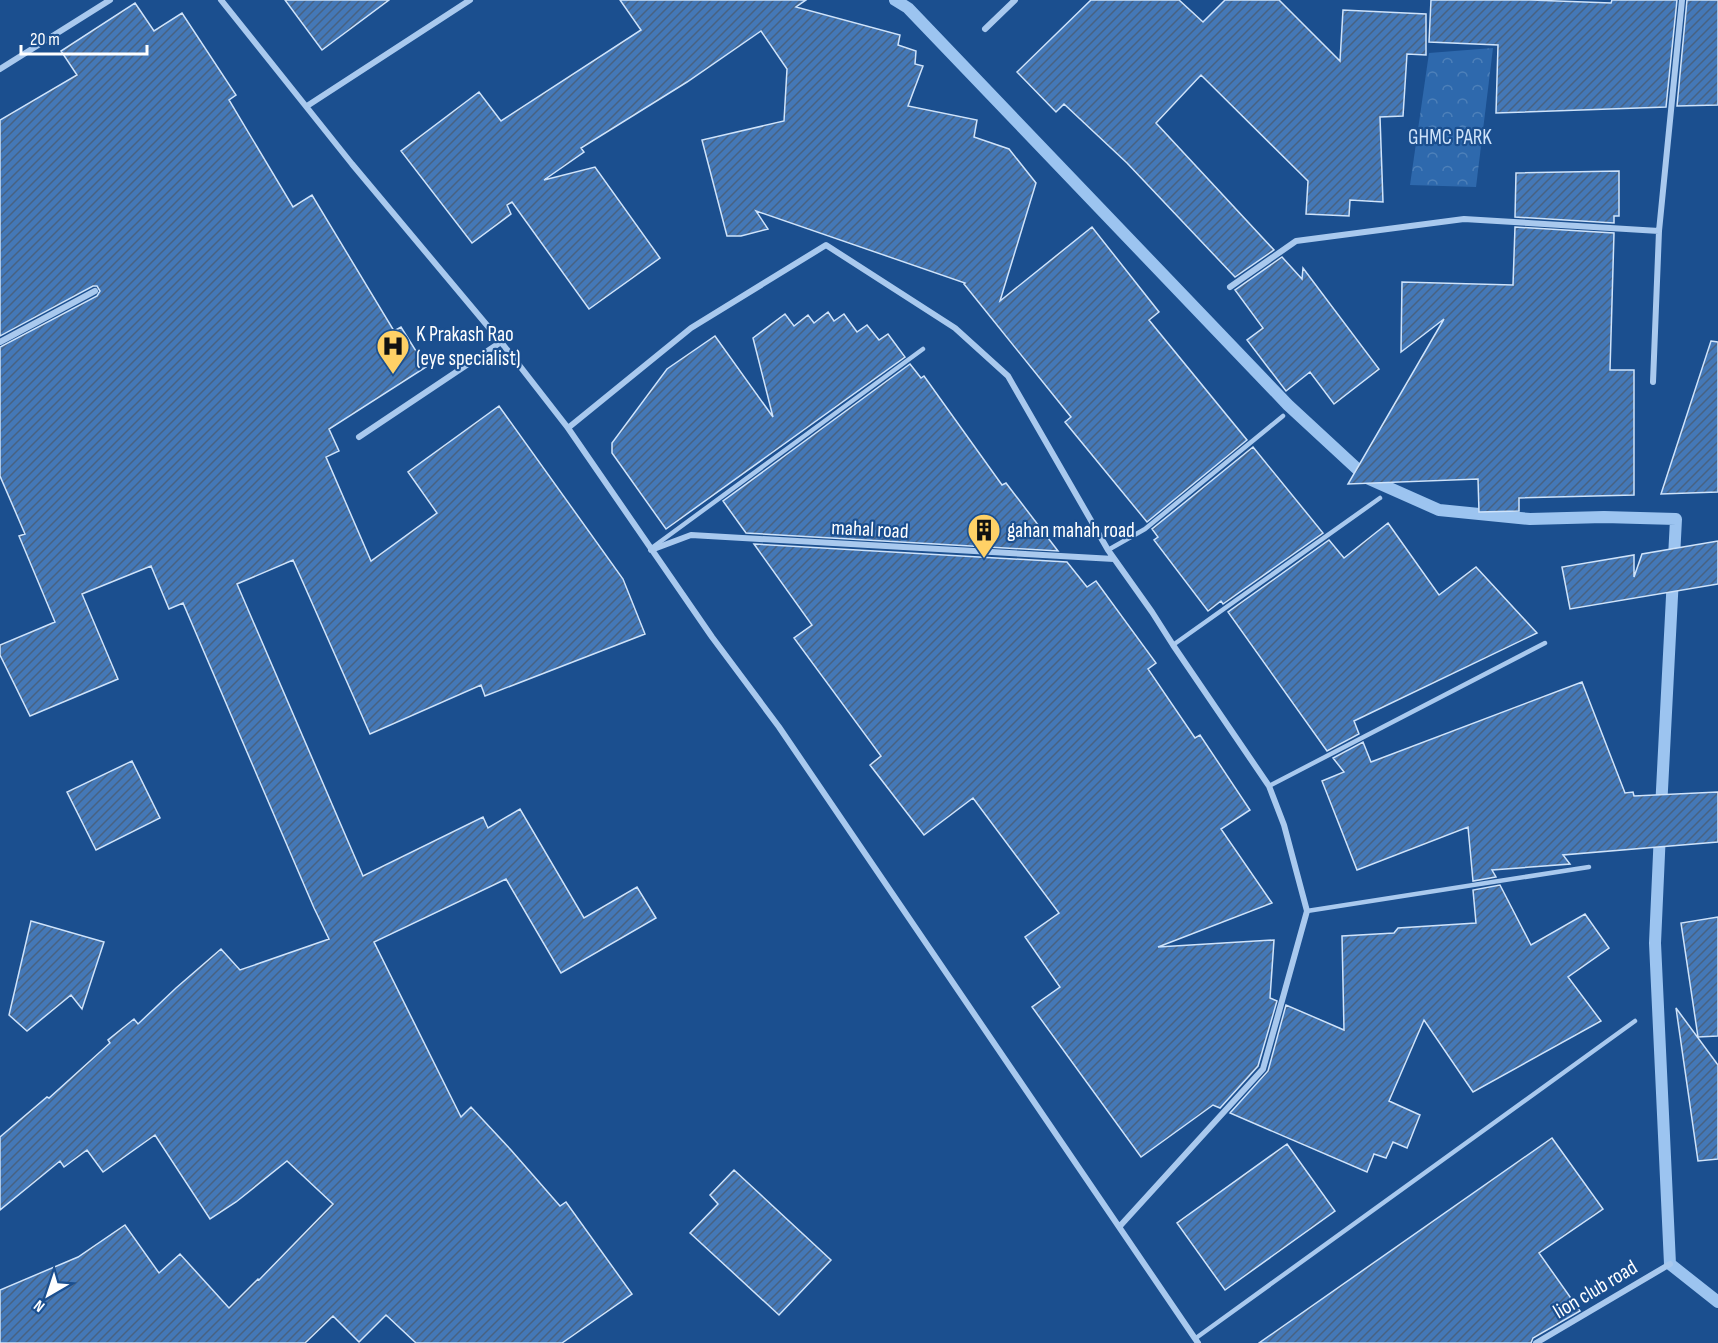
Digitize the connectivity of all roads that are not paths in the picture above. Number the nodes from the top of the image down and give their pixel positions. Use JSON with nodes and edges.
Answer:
{"nodes":[{"id":1,"x":111,"y":0,"type":"edge"},
{"id":2,"x":221,"y":0,"type":"edge"},
{"id":3,"x":470,"y":0,"type":"edge"},
{"id":4,"x":1016,"y":0,"type":"edge"},
{"id":5,"x":1682,"y":0,"type":"edge"},
{"id":6,"x":985,"y":29,"type":"dead end"},
{"id":7,"x":0,"y":69,"type":"edge"},
{"id":8,"x":307,"y":106,"type":"junction"},
{"id":9,"x":1659,"y":231,"type":"junction"},
{"id":10,"x":1230,"y":287,"type":"dead end"},
{"id":11,"x":95,"y":291,"type":"dead end"},
{"id":12,"x":0,"y":342,"type":"edge"},
{"id":13,"x":501,"y":342,"type":"junction"},
{"id":14,"x":923,"y":349,"type":"dead end"},
{"id":15,"x":1653,"y":382,"type":"dead end"},
{"id":16,"x":1283,"y":417,"type":"dead end"},
{"id":17,"x":568,"y":428,"type":"junction"},
{"id":18,"x":358,"y":437,"type":"dead end"},
{"id":19,"x":1380,"y":498,"type":"dead end"},
{"id":20,"x":651,"y":549,"type":"junction"},
{"id":21,"x":1108,"y":550,"type":"junction"},
{"id":22,"x":1114,"y":559,"type":"junction"},
{"id":23,"x":664,"y":569,"type":"dead end"},
{"id":24,"x":1545,"y":643,"type":"dead end"},
{"id":25,"x":1173,"y":645,"type":"junction"},
{"id":26,"x":1269,"y":786,"type":"junction"},
{"id":27,"x":1589,"y":867,"type":"dead end"},
{"id":28,"x":1306,"y":911,"type":"junction"},
{"id":29,"x":1635,"y":1021,"type":"dead end"},
{"id":30,"x":1120,"y":1226,"type":"junction"},
{"id":31,"x":1670,"y":1264,"type":"dead end"},
{"id":32,"x":1197,"y":1341,"type":"edge"},
{"id":33,"x":1536,"y":1343,"type":"edge"}],
"edges":[{"from":1,"to":7,"type":"street"},
{"from":2,"to":8,"type":"street"},
{"from":3,"to":8,"type":"street"},
{"from":4,"to":6,"type":"street"},
{"from":5,"to":9,"type":"street"},
{"from":8,"to":13,"type":"street"},
{"from":9,"to":10,"type":"street"},
{"from":9,"to":15,"type":"street"},
{"from":11,"to":12,"type":"street"},
{"from":13,"to":17,"type":"street"},
{"from":13,"to":18,"type":"street"},
{"from":14,"to":20,"type":"lane"},
{"from":16,"to":21,"type":"lane"},
{"from":17,"to":20,"type":"street"},
{"from":17,"to":21,"type":"street"},
{"from":19,"to":25,"type":"lane"},
{"from":20,"to":22,"type":"street","name":"mahal road"},
{"from":20,"to":23,"type":"street"},
{"from":20,"to":30,"type":"street"},
{"from":21,"to":22,"type":"street"},
{"from":22,"to":25,"type":"street"},
{"from":24,"to":26,"type":"lane"},
{"from":25,"to":26,"type":"street"},
{"from":26,"to":28,"type":"street"},
{"from":27,"to":28,"type":"lane"},
{"from":28,"to":30,"type":"street"},
{"from":29,"to":32,"type":"lane"},
{"from":30,"to":32,"type":"street"},
{"from":31,"to":33,"type":"street","name":"lion club road"}]}
